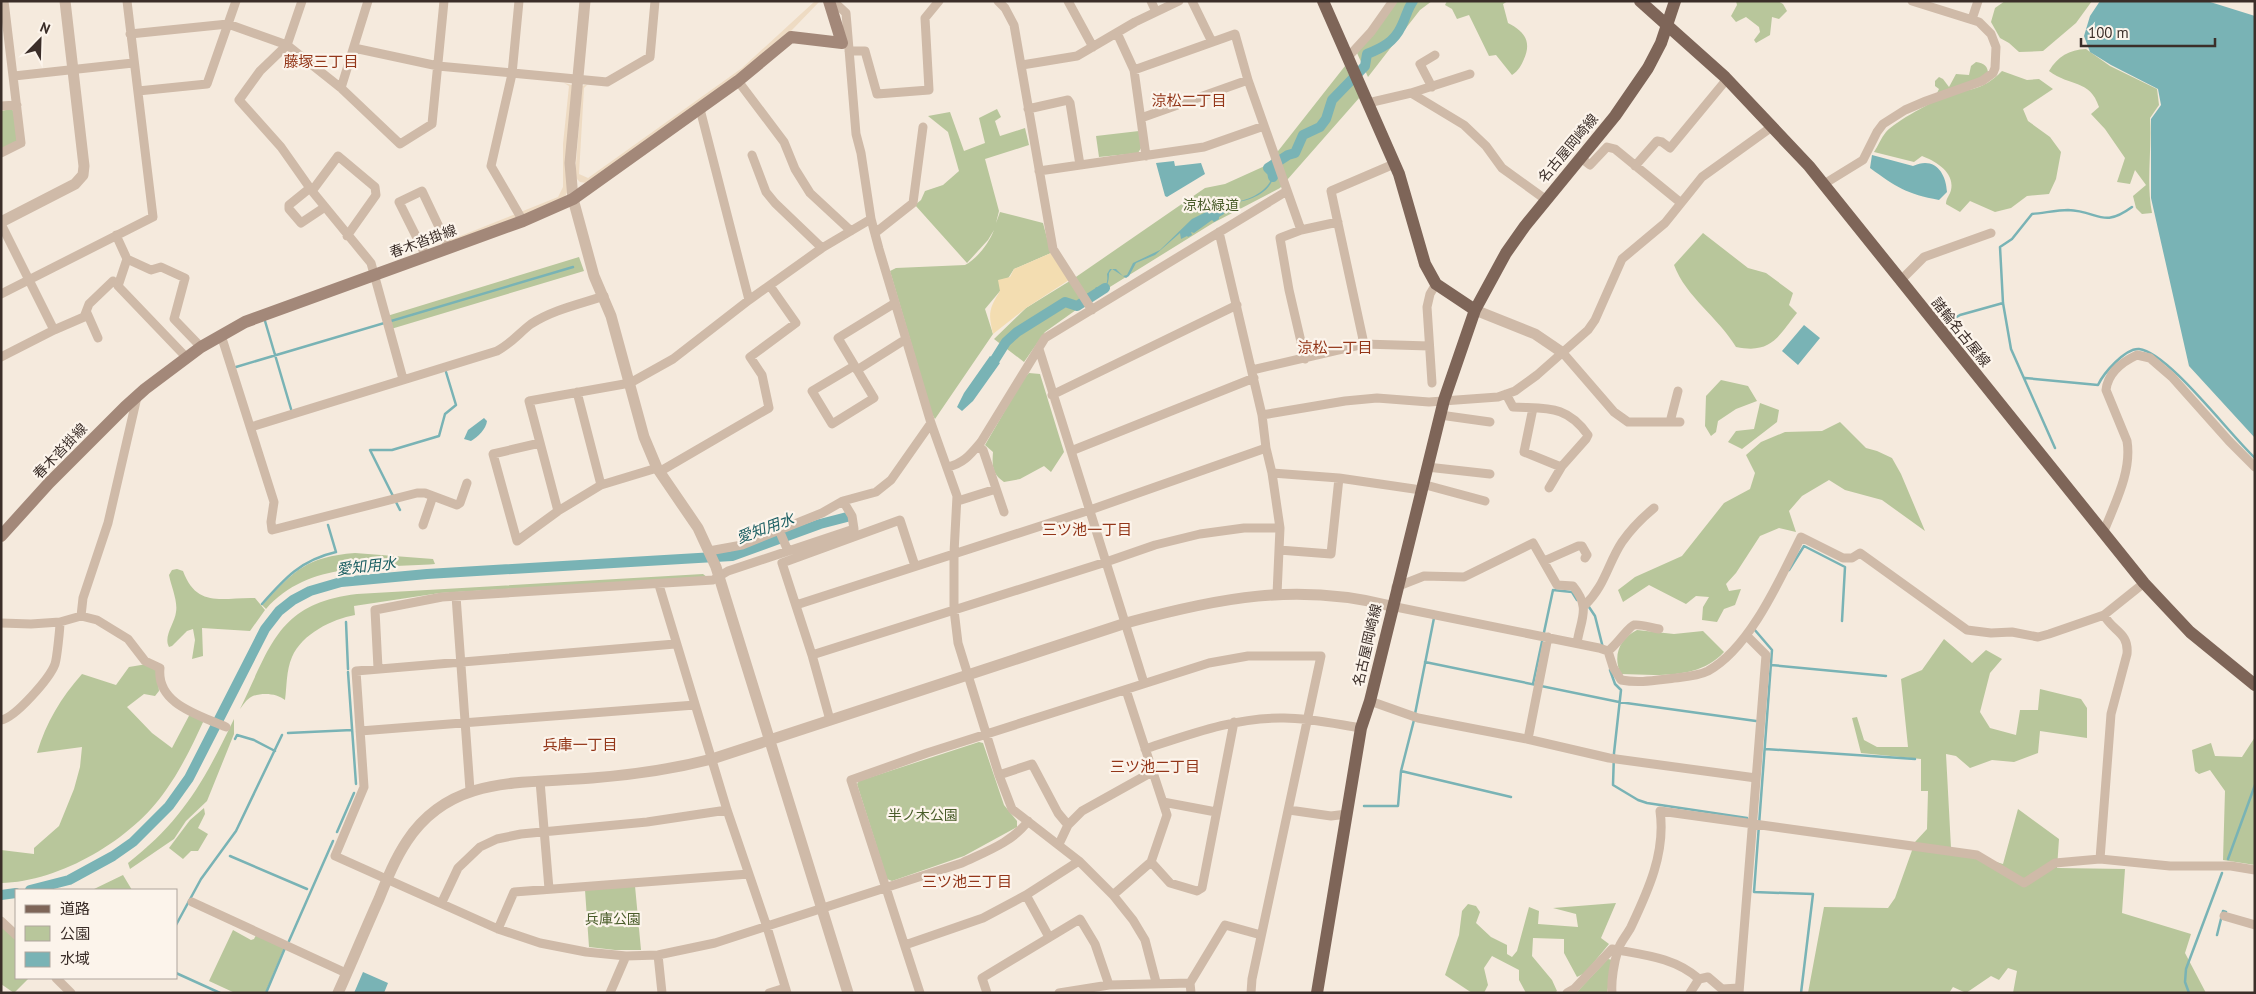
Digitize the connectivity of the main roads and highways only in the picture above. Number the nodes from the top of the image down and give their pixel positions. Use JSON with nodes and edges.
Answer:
{"nodes":[{"id":1,"x":831,"y":1,"type":"edge"},
{"id":2,"x":1323,"y":1,"type":"edge"},
{"id":3,"x":1640,"y":1,"type":"edge"},
{"id":4,"x":1675,"y":1,"type":"edge"},
{"id":5,"x":1667,"y":25,"type":"junction"},
{"id":6,"x":1476,"y":310,"type":"junction"},
{"id":7,"x":1,"y":536,"type":"edge"},
{"id":8,"x":2255,"y":685,"type":"edge"},
{"id":9,"x":1317,"y":993,"type":"edge"}],
"edges":[{"from":1,"to":7,"type":"main road","name":"春木沓掛線"},
{"from":2,"to":6,"type":"main road"},
{"from":3,"to":5,"type":"main road","name":"諸輪名古屋線"},
{"from":4,"to":5,"type":"main road","name":"名古屋岡崎線"},
{"from":5,"to":6,"type":"main road","name":"名古屋岡崎線"},
{"from":5,"to":8,"type":"main road","name":"諸輪名古屋線"},
{"from":6,"to":9,"type":"main road","name":"名古屋岡崎線"}]}
